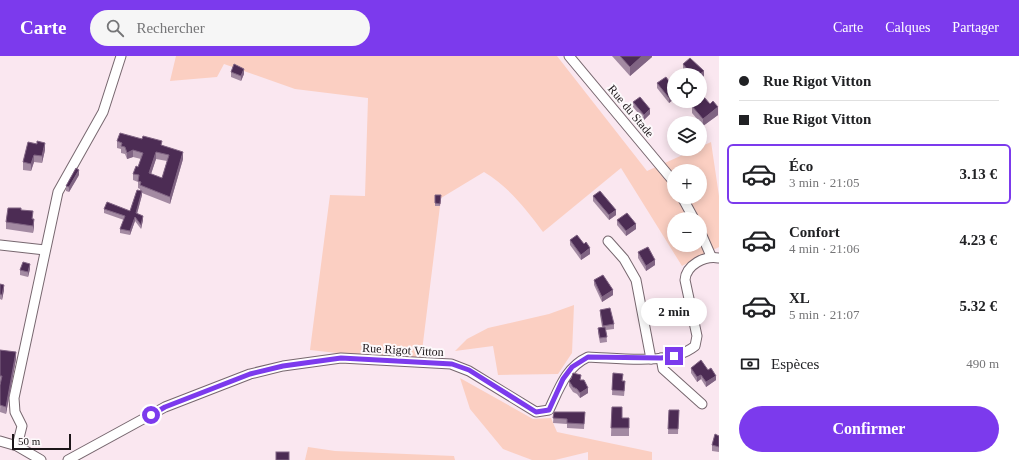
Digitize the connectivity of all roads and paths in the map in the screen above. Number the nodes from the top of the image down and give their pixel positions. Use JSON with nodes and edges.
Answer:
{"nodes":[{"id":1,"x":121,"y":56,"type":"edge"},
{"id":2,"x":569,"y":56,"type":"edge"},
{"id":3,"x":667,"y":174,"type":"edge"},
{"id":4,"x":608,"y":241,"type":"dead end"},
{"id":5,"x":0,"y":245,"type":"edge"},
{"id":6,"x":707,"y":246,"type":"edge"},
{"id":7,"x":45,"y":250,"type":"junction"},
{"id":8,"x":712,"y":257,"type":"edge"},
{"id":9,"x":661,"y":358,"type":"junction"},
{"id":10,"x":651,"y":359,"type":"junction"},
{"id":11,"x":702,"y":404,"type":"dead end"},
{"id":12,"x":0,"y":441,"type":"edge"},
{"id":13,"x":17,"y":446,"type":"junction"},
{"id":14,"x":41,"y":460,"type":"edge"},
{"id":15,"x":68,"y":460,"type":"edge"}],
"edges":[{"from":1,"to":7,"type":"street"},
{"from":2,"to":3,"type":"street","name":"Rue du Stade"},
{"from":4,"to":10,"type":"street"},
{"from":5,"to":7,"type":"street"},
{"from":6,"to":8,"type":"street"},
{"from":7,"to":13,"type":"street"},
{"from":8,"to":9,"type":"street","name":"Rue Rigot Vitton"},
{"from":9,"to":10,"type":"street","name":"Rue Rigot Vitton"},
{"from":9,"to":11,"type":"street"},
{"from":10,"to":15,"type":"street","name":"Rue Rigot Vitton"},
{"from":12,"to":13,"type":"street"},
{"from":13,"to":14,"type":"street"}]}
